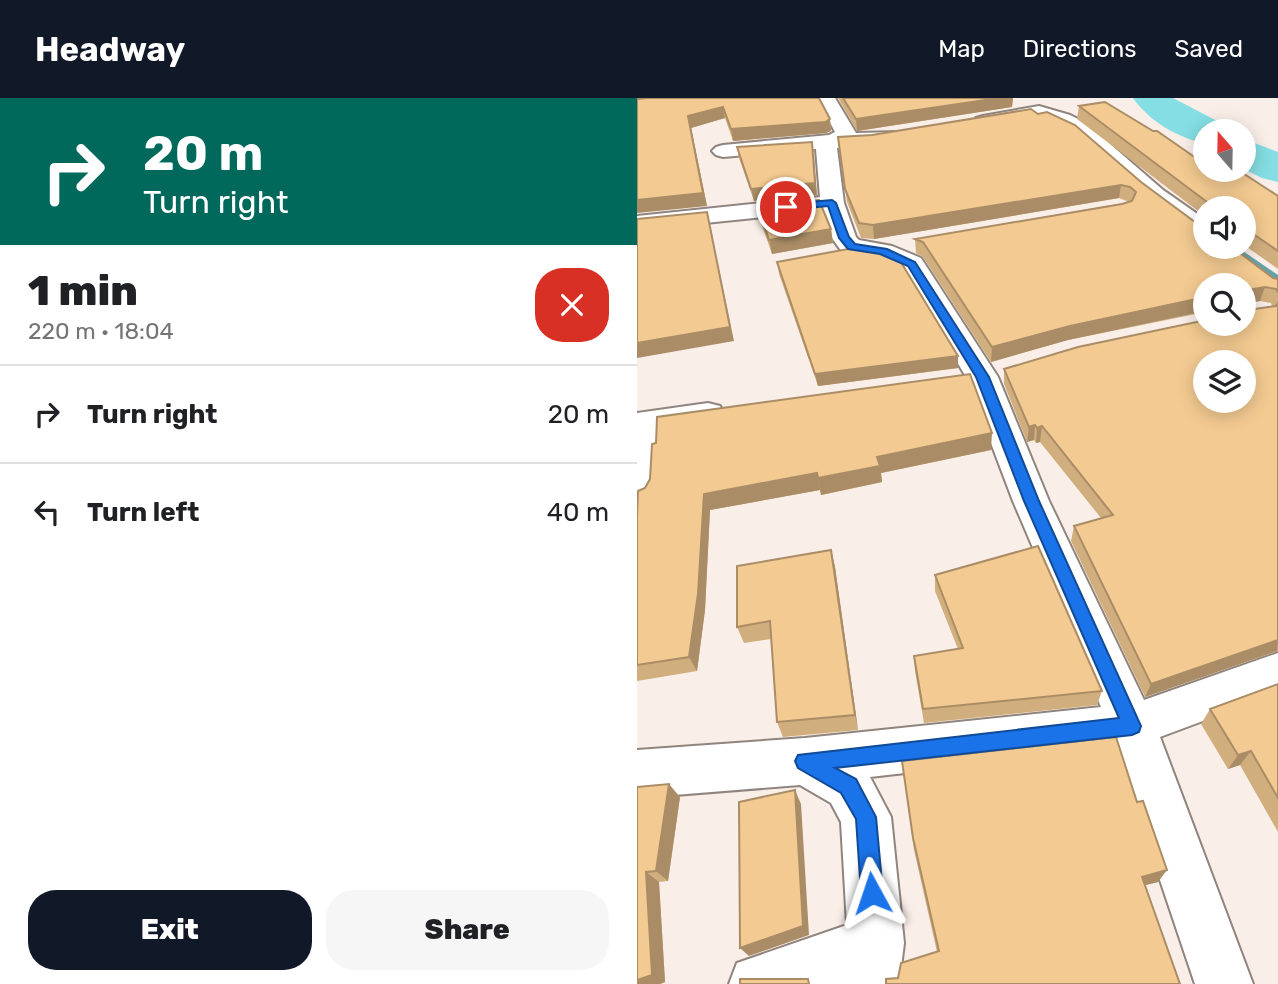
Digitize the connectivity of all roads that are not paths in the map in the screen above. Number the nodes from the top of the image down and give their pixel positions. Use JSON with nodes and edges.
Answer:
{"nodes":[{"id":1,"x":826,"y":98,"type":"edge"},
{"id":2,"x":959,"y":126,"type":"edge"},
{"id":3,"x":917,"y":133,"type":"edge"},
{"id":4,"x":835,"y":142,"type":"junction"},
{"id":5,"x":723,"y":150,"type":"dead end"},
{"id":6,"x":832,"y":203,"type":"junction"},
{"id":7,"x":637,"y":223,"type":"edge"},
{"id":8,"x":1193,"y":223,"type":"edge"},
{"id":9,"x":915,"y":243,"type":"dead end"},
{"id":10,"x":866,"y":249,"type":"junction"},
{"id":11,"x":830,"y":254,"type":"edge"},
{"id":12,"x":734,"y":410,"type":"edge"},
{"id":13,"x":639,"y":424,"type":"edge"},
{"id":14,"x":637,"y":494,"type":"edge"},
{"id":15,"x":1278,"y":673,"type":"edge"},
{"id":16,"x":1132,"y":726,"type":"junction"},
{"id":17,"x":805,"y":761,"type":"junction"},
{"id":18,"x":637,"y":774,"type":"edge"},
{"id":19,"x":873,"y":964,"type":"edge"},
{"id":20,"x":758,"y":984,"type":"edge"},
{"id":21,"x":1224,"y":984,"type":"edge"}],
"edges":[{"from":1,"to":4,"type":"street"},
{"from":2,"to":8,"type":"street"},
{"from":3,"to":4,"type":"street"},
{"from":4,"to":5,"type":"street"},
{"from":4,"to":6,"type":"street"},
{"from":6,"to":7,"type":"street"},
{"from":6,"to":10,"type":"street"},
{"from":9,"to":10,"type":"street"},
{"from":10,"to":11,"type":"street"},
{"from":10,"to":16,"type":"street"},
{"from":12,"to":13,"type":"street"},
{"from":13,"to":14,"type":"street"},
{"from":15,"to":16,"type":"street"},
{"from":16,"to":17,"type":"street"},
{"from":16,"to":21,"type":"street"},
{"from":17,"to":18,"type":"street"},
{"from":17,"to":19,"type":"street"},
{"from":19,"to":20,"type":"street"}]}
